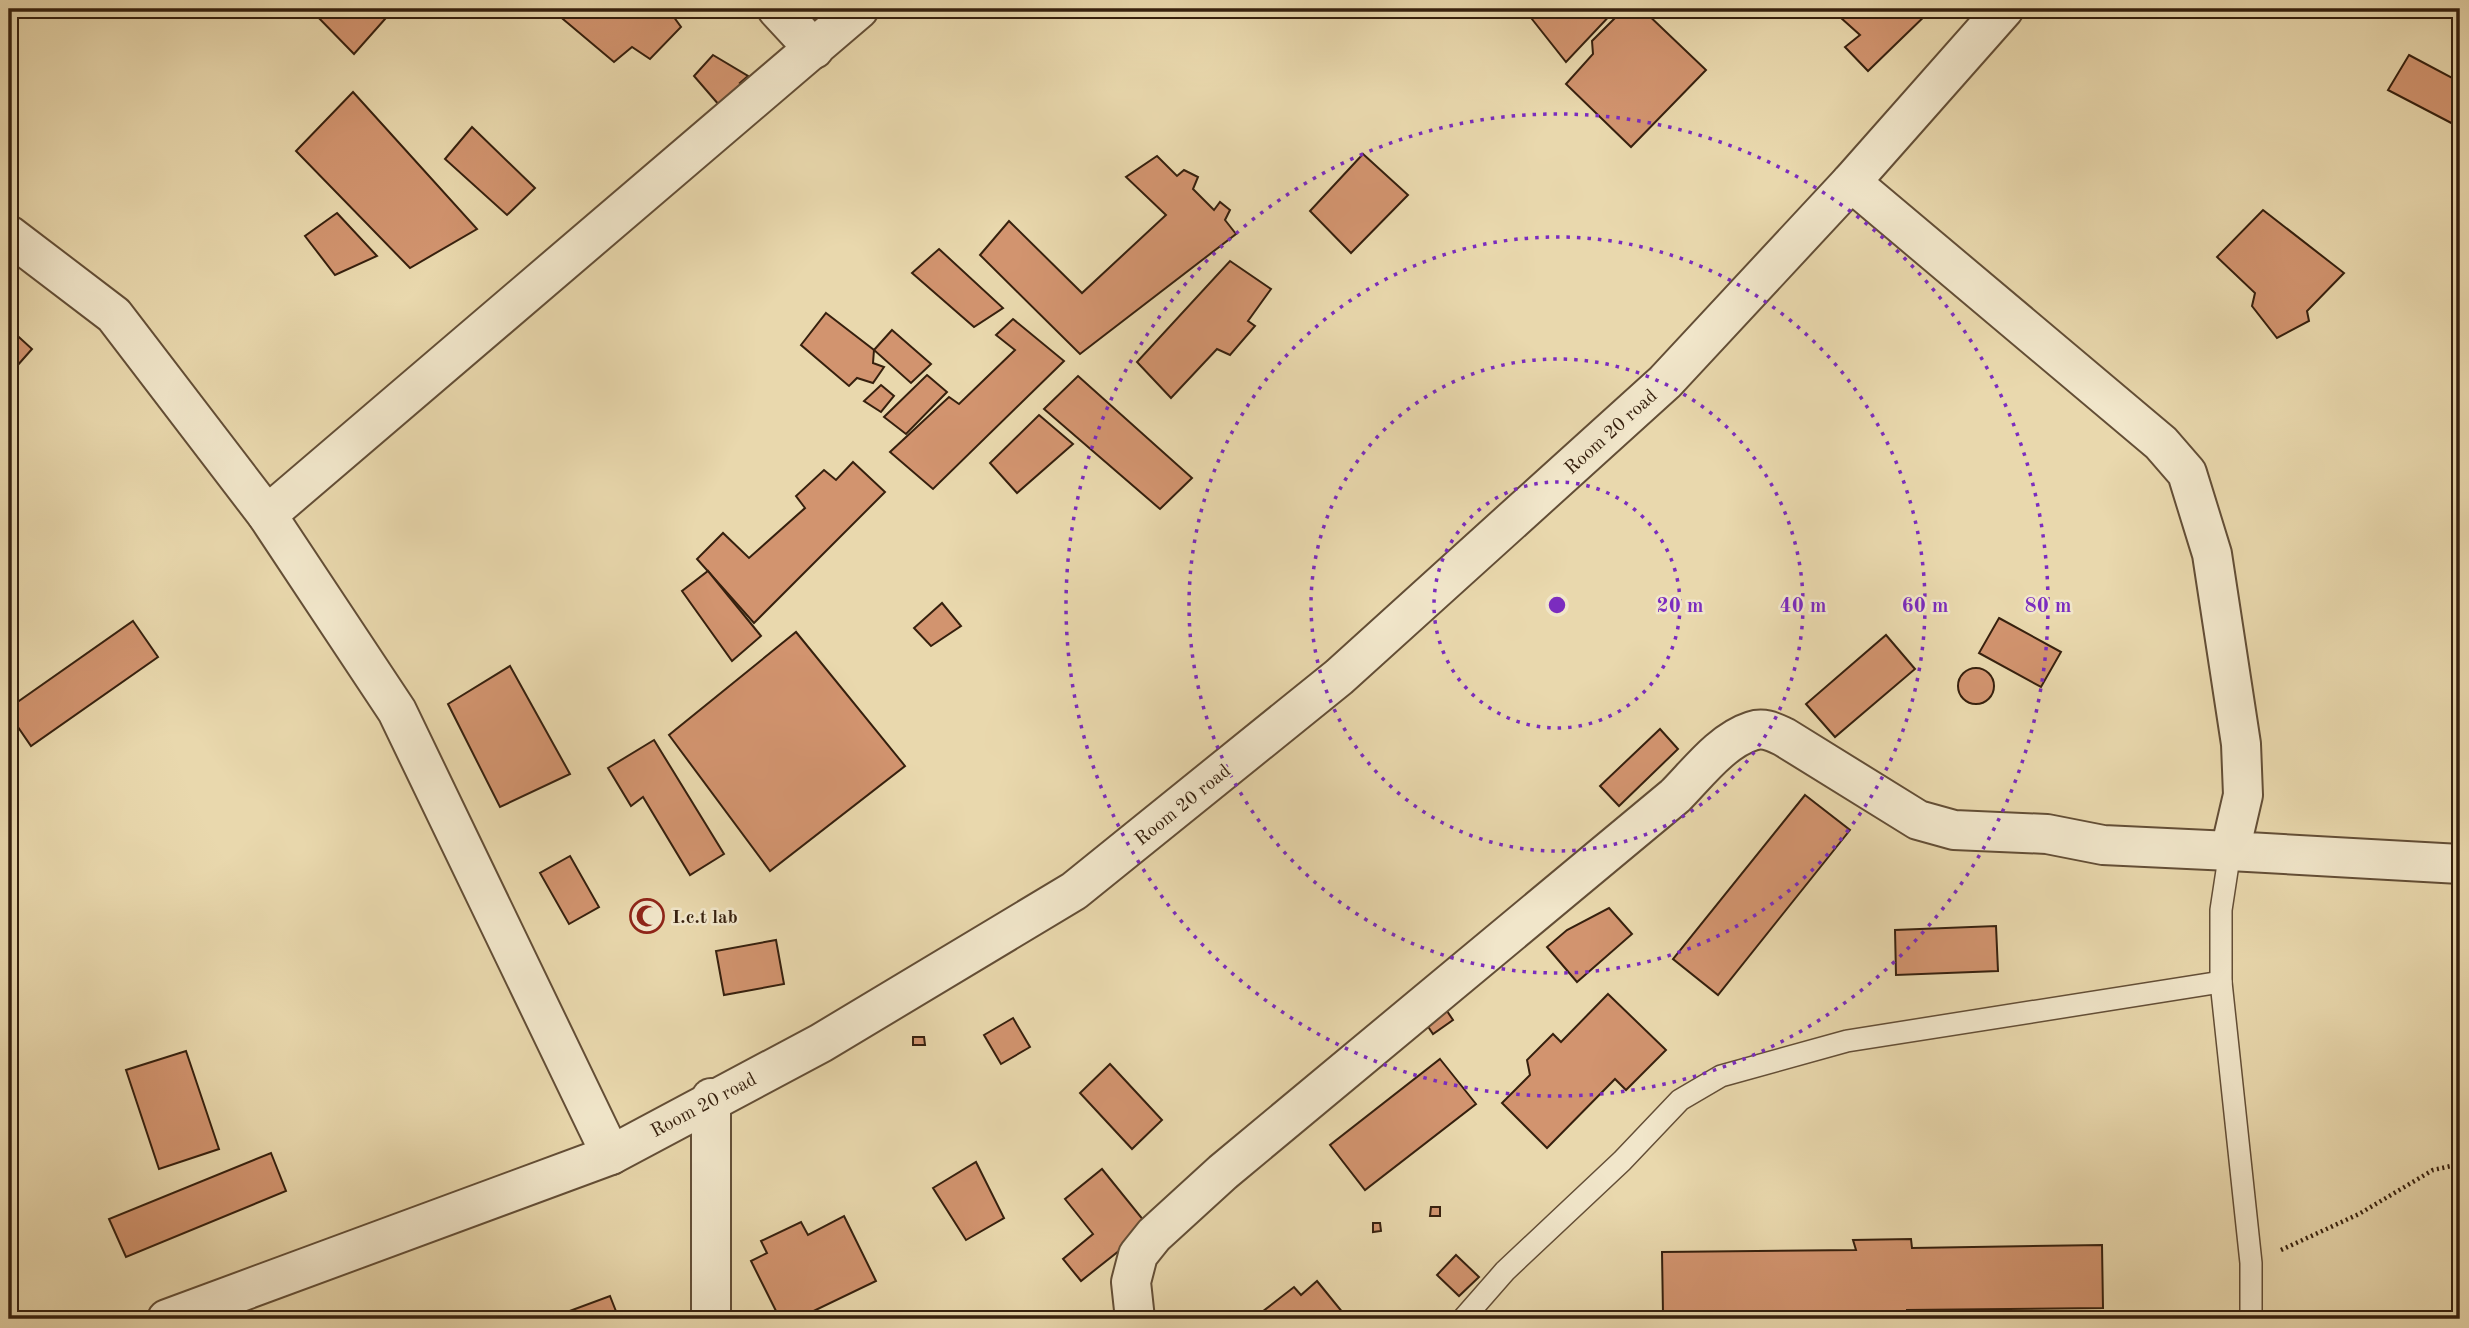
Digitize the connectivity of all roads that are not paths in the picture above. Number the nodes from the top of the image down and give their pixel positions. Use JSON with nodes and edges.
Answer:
{"nodes":[{"id":1,"x":778,"y":9,"type":"edge"},
{"id":2,"x":859,"y":9,"type":"edge"},
{"id":3,"x":2004,"y":9,"type":"edge"},
{"id":4,"x":814,"y":49,"type":"junction"},
{"id":5,"x":1851,"y":182,"type":"junction"},
{"id":6,"x":9,"y":235,"type":"edge"},
{"id":7,"x":267,"y":515,"type":"junction"},
{"id":8,"x":2230,"y":851,"type":"junction"},
{"id":9,"x":2460,"y":864,"type":"edge"},
{"id":10,"x":2221,"y":982,"type":"junction"},
{"id":11,"x":711,"y":1098,"type":"junction"},
{"id":12,"x":611,"y":1154,"type":"junction"},
{"id":13,"x":167,"y":1319,"type":"edge"},
{"id":14,"x":711,"y":1319,"type":"edge"},
{"id":15,"x":1135,"y":1319,"type":"edge"},
{"id":16,"x":1463,"y":1319,"type":"edge"},
{"id":17,"x":2251,"y":1319,"type":"edge"}],
"edges":[{"from":1,"to":4,"type":"street"},
{"from":2,"to":4,"type":"street"},
{"from":3,"to":5,"type":"street","name":"Room 20 road"},
{"from":4,"to":7,"type":"street"},
{"from":5,"to":8,"type":"street"},
{"from":5,"to":11,"type":"street","name":"Room 20 road"},
{"from":6,"to":7,"type":"street"},
{"from":7,"to":12,"type":"street"},
{"from":8,"to":9,"type":"street"},
{"from":8,"to":10,"type":"lane"},
{"from":8,"to":15,"type":"street"},
{"from":10,"to":16,"type":"lane"},
{"from":10,"to":17,"type":"lane"},
{"from":11,"to":12,"type":"street","name":"Room 20 road"},
{"from":11,"to":14,"type":"street"},
{"from":12,"to":13,"type":"street","name":"Room 20 road"}]}
